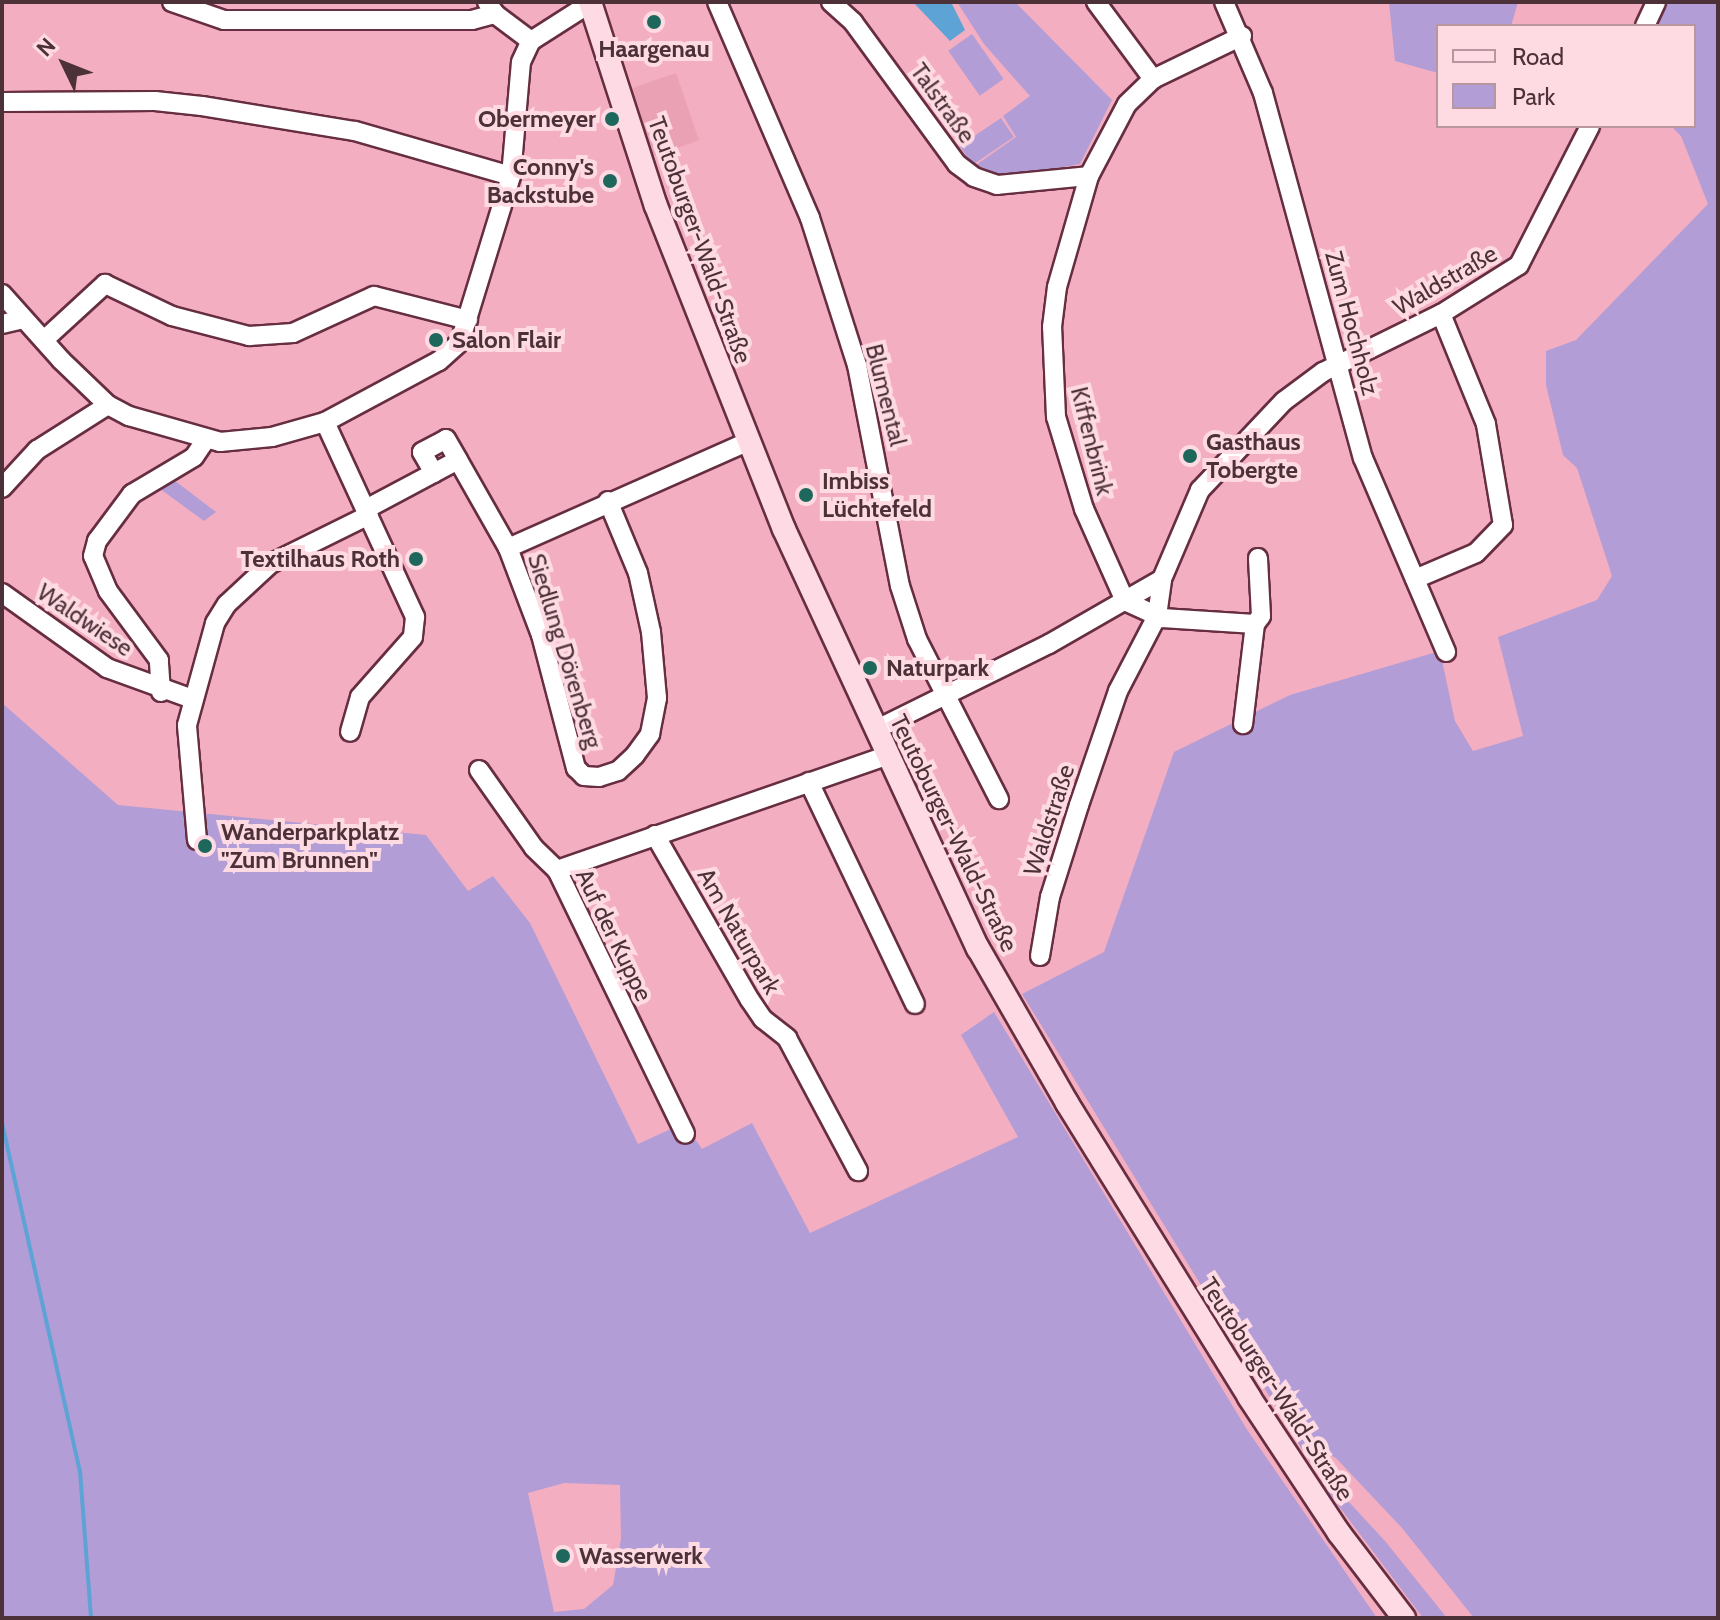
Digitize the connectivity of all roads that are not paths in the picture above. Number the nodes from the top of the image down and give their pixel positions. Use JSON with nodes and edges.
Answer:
{"nodes":[{"id":1,"x":591,"y":2,"type":"edge"},
{"id":2,"x":717,"y":2,"type":"edge"},
{"id":3,"x":831,"y":2,"type":"edge"},
{"id":4,"x":1096,"y":2,"type":"edge"},
{"id":5,"x":1224,"y":2,"type":"edge"},
{"id":6,"x":1656,"y":2,"type":"edge"},
{"id":7,"x":175,"y":3,"type":"edge"},
{"id":8,"x":491,"y":8,"type":"edge"},
{"id":9,"x":1646,"y":24,"type":"edge"},
{"id":10,"x":1242,"y":36,"type":"junction"},
{"id":11,"x":531,"y":41,"type":"junction"},
{"id":12,"x":1153,"y":79,"type":"junction"},
{"id":13,"x":2,"y":102,"type":"edge"},
{"id":14,"x":1589,"y":128,"type":"edge"},
{"id":15,"x":511,"y":176,"type":"junction"},
{"id":16,"x":1089,"y":176,"type":"junction"},
{"id":17,"x":2,"y":294,"type":"edge"},
{"id":18,"x":1441,"y":314,"type":"junction"},
{"id":19,"x":23,"y":319,"type":"junction"},
{"id":20,"x":468,"y":320,"type":"junction"},
{"id":21,"x":2,"y":324,"type":"edge"},
{"id":22,"x":44,"y":340,"type":"junction"},
{"id":23,"x":1339,"y":364,"type":"junction"},
{"id":24,"x":108,"y":405,"type":"junction"},
{"id":25,"x":325,"y":422,"type":"junction"},
{"id":26,"x":206,"y":439,"type":"junction"},
{"id":27,"x":749,"y":441,"type":"junction"},
{"id":28,"x":2,"y":488,"type":"edge"},
{"id":29,"x":608,"y":501,"type":"junction"},
{"id":30,"x":367,"y":512,"type":"junction"},
{"id":31,"x":508,"y":548,"type":"junction"},
{"id":32,"x":1258,"y":558,"type":"dead end"},
{"id":33,"x":1162,"y":579,"type":"junction"},
{"id":34,"x":1415,"y":579,"type":"junction"},
{"id":35,"x":2,"y":593,"type":"edge"},
{"id":36,"x":1125,"y":601,"type":"junction"},
{"id":37,"x":1157,"y":616,"type":"junction"},
{"id":38,"x":1255,"y":624,"type":"junction"},
{"id":39,"x":1446,"y":652,"type":"dead end"},
{"id":40,"x":161,"y":692,"type":"junction"},
{"id":41,"x":943,"y":696,"type":"junction"},
{"id":42,"x":190,"y":698,"type":"junction"},
{"id":43,"x":1243,"y":724,"type":"dead end"},
{"id":44,"x":875,"y":730,"type":"junction"},
{"id":45,"x":350,"y":732,"type":"dead end"},
{"id":46,"x":887,"y":756,"type":"junction"},
{"id":47,"x":479,"y":770,"type":"dead end"},
{"id":48,"x":809,"y":782,"type":"junction"},
{"id":49,"x":999,"y":799,"type":"dead end"},
{"id":50,"x":655,"y":835,"type":"junction"},
{"id":51,"x":197,"y":840,"type":"dead end"},
{"id":52,"x":557,"y":870,"type":"junction"},
{"id":53,"x":1040,"y":956,"type":"dead end"},
{"id":54,"x":915,"y":1004,"type":"dead end"},
{"id":55,"x":685,"y":1134,"type":"dead end"},
{"id":56,"x":858,"y":1171,"type":"dead end"},
{"id":57,"x":1404,"y":1618,"type":"edge"}],
"edges":[{"from":1,"to":11,"type":"street"},
{"from":1,"to":27,"type":"main road","name":"Teutoburger-Wald-Straße"},
{"from":2,"to":41,"type":"street","name":"Blumental"},
{"from":3,"to":16,"type":"street","name":"Talstraße"},
{"from":4,"to":12,"type":"street"},
{"from":5,"to":10,"type":"street","name":"Zum Hochholz"},
{"from":6,"to":9,"type":"street"},
{"from":7,"to":8,"type":"street"},
{"from":8,"to":11,"type":"street"},
{"from":10,"to":12,"type":"street","name":"Kiffenbrink"},
{"from":10,"to":23,"type":"street","name":"Zum Hochholz"},
{"from":11,"to":15,"type":"street"},
{"from":12,"to":16,"type":"street","name":"Kiffenbrink"},
{"from":13,"to":15,"type":"street"},
{"from":14,"to":18,"type":"street","name":"Waldstraße"},
{"from":15,"to":20,"type":"street"},
{"from":16,"to":36,"type":"street","name":"Kiffenbrink"},
{"from":17,"to":19,"type":"street"},
{"from":18,"to":23,"type":"street","name":"Waldstraße"},
{"from":18,"to":34,"type":"street"},
{"from":19,"to":21,"type":"street"},
{"from":19,"to":22,"type":"street"},
{"from":20,"to":22,"type":"street"},
{"from":20,"to":25,"type":"street"},
{"from":22,"to":24,"type":"street"},
{"from":23,"to":33,"type":"street","name":"Waldstraße"},
{"from":23,"to":34,"type":"street","name":"Zum Hochholz"},
{"from":24,"to":26,"type":"street"},
{"from":24,"to":28,"type":"street"},
{"from":25,"to":26,"type":"street"},
{"from":25,"to":30,"type":"street"},
{"from":26,"to":40,"type":"street"},
{"from":27,"to":29,"type":"street","name":"Siedlung Dörenberg"},
{"from":27,"to":44,"type":"main road","name":"Teutoburger-Wald-Straße"},
{"from":29,"to":31,"type":"street","name":"Siedlung Dörenberg"},
{"from":29,"to":31,"type":"street","name":"Siedlung Dörenberg"},
{"from":30,"to":31,"type":"street","name":"Siedlung Dörenberg"},
{"from":30,"to":42,"type":"street","name":"Siedlung Dörenberg"},
{"from":30,"to":45,"type":"street"},
{"from":32,"to":38,"type":"street"},
{"from":33,"to":36,"type":"street"},
{"from":33,"to":37,"type":"street","name":"Waldstraße"},
{"from":34,"to":39,"type":"street","name":"Zum Hochholz"},
{"from":35,"to":40,"type":"street","name":"Waldwiese"},
{"from":36,"to":37,"type":"street"},
{"from":36,"to":41,"type":"street"},
{"from":37,"to":38,"type":"street"},
{"from":37,"to":53,"type":"street","name":"Waldstraße"},
{"from":38,"to":43,"type":"street"},
{"from":40,"to":42,"type":"street","name":"Waldwiese"},
{"from":41,"to":44,"type":"street"},
{"from":41,"to":49,"type":"street","name":"Blumental"},
{"from":42,"to":51,"type":"street","name":"Siedlung Dörenberg"},
{"from":44,"to":46,"type":"main road","name":"Teutoburger-Wald-Straße"},
{"from":46,"to":48,"type":"street"},
{"from":46,"to":57,"type":"main road","name":"Teutoburger-Wald-Straße"},
{"from":47,"to":52,"type":"street","name":"Auf der Kuppe"},
{"from":48,"to":50,"type":"street"},
{"from":48,"to":54,"type":"street"},
{"from":50,"to":52,"type":"street"},
{"from":50,"to":56,"type":"street","name":"Am Naturpark"},
{"from":52,"to":55,"type":"street","name":"Auf der Kuppe"}]}
